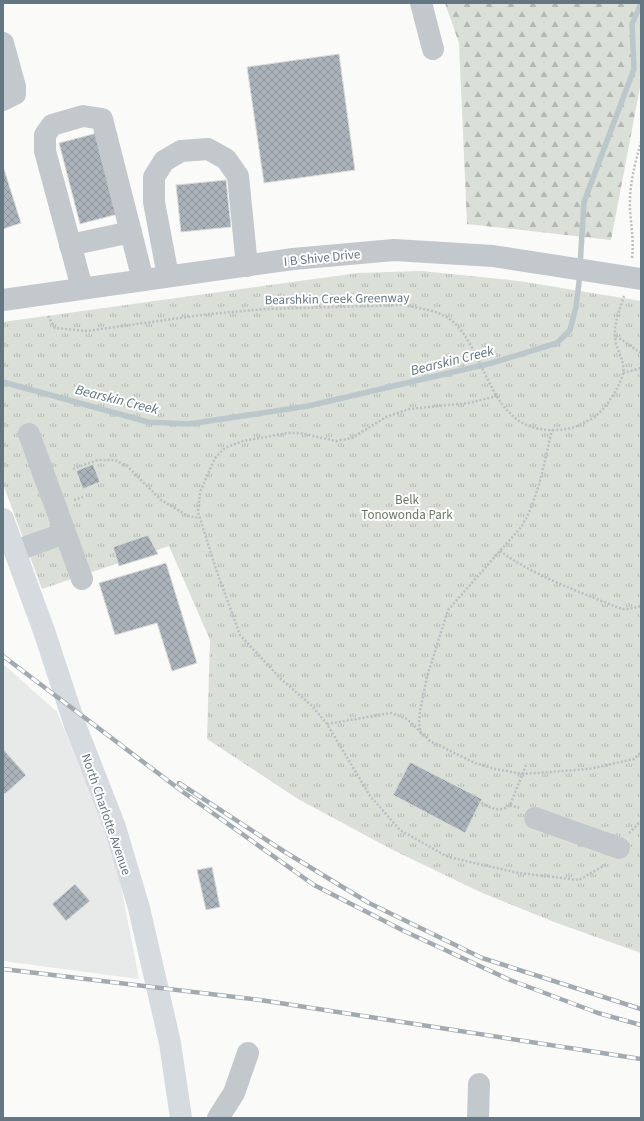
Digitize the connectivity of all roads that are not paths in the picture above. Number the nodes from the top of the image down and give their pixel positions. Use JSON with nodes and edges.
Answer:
{"nodes":[{"id":1,"x":421,"y":3,"type":"edge"},
{"id":2,"x":3,"y":43,"type":"edge"},
{"id":3,"x":433,"y":49,"type":"dead end"},
{"id":4,"x":3,"y":100,"type":"edge"},
{"id":5,"x":131,"y":232,"type":"junction"},
{"id":6,"x":70,"y":245,"type":"junction"},
{"id":7,"x":247,"y":266,"type":"junction"},
{"id":8,"x":636,"y":271,"type":"edge"},
{"id":9,"x":168,"y":276,"type":"junction"},
{"id":10,"x":143,"y":280,"type":"junction"},
{"id":11,"x":82,"y":288,"type":"junction"},
{"id":12,"x":3,"y":300,"type":"edge"},
{"id":13,"x":29,"y":434,"type":"dead end"},
{"id":14,"x":3,"y":519,"type":"edge"},
{"id":15,"x":65,"y":533,"type":"junction"},
{"id":16,"x":15,"y":551,"type":"junction"},
{"id":17,"x":82,"y":579,"type":"dead end"},
{"id":18,"x":535,"y":818,"type":"dead end"},
{"id":19,"x":619,"y":848,"type":"road end"},
{"id":20,"x":248,"y":1053,"type":"dead end"},
{"id":21,"x":478,"y":1084,"type":"dead end"},
{"id":22,"x":219,"y":1117,"type":"edge"},
{"id":23,"x":181,"y":1118,"type":"edge"},
{"id":24,"x":478,"y":1118,"type":"edge"}],
"edges":[{"from":1,"to":3,"type":"street"},
{"from":2,"to":4,"type":"street"},
{"from":5,"to":6,"type":"street"},
{"from":5,"to":6,"type":"street"},
{"from":5,"to":10,"type":"street"},
{"from":6,"to":11,"type":"street"},
{"from":7,"to":8,"type":"street","name":"I B Shive Drive"},
{"from":7,"to":9,"type":"street","name":"I B Shive Drive"},
{"from":7,"to":9,"type":"street"},
{"from":9,"to":10,"type":"street","name":"I B Shive Drive"},
{"from":10,"to":11,"type":"street","name":"I B Shive Drive"},
{"from":11,"to":12,"type":"street","name":"I B Shive Drive"},
{"from":13,"to":15,"type":"street"},
{"from":14,"to":16,"type":"main road","name":"North Charlotte Avenue"},
{"from":15,"to":16,"type":"street"},
{"from":15,"to":17,"type":"street"},
{"from":16,"to":23,"type":"main road","name":"North Charlotte Avenue"},
{"from":18,"to":19,"type":"street"},
{"from":20,"to":22,"type":"street"},
{"from":21,"to":24,"type":"street"}]}
